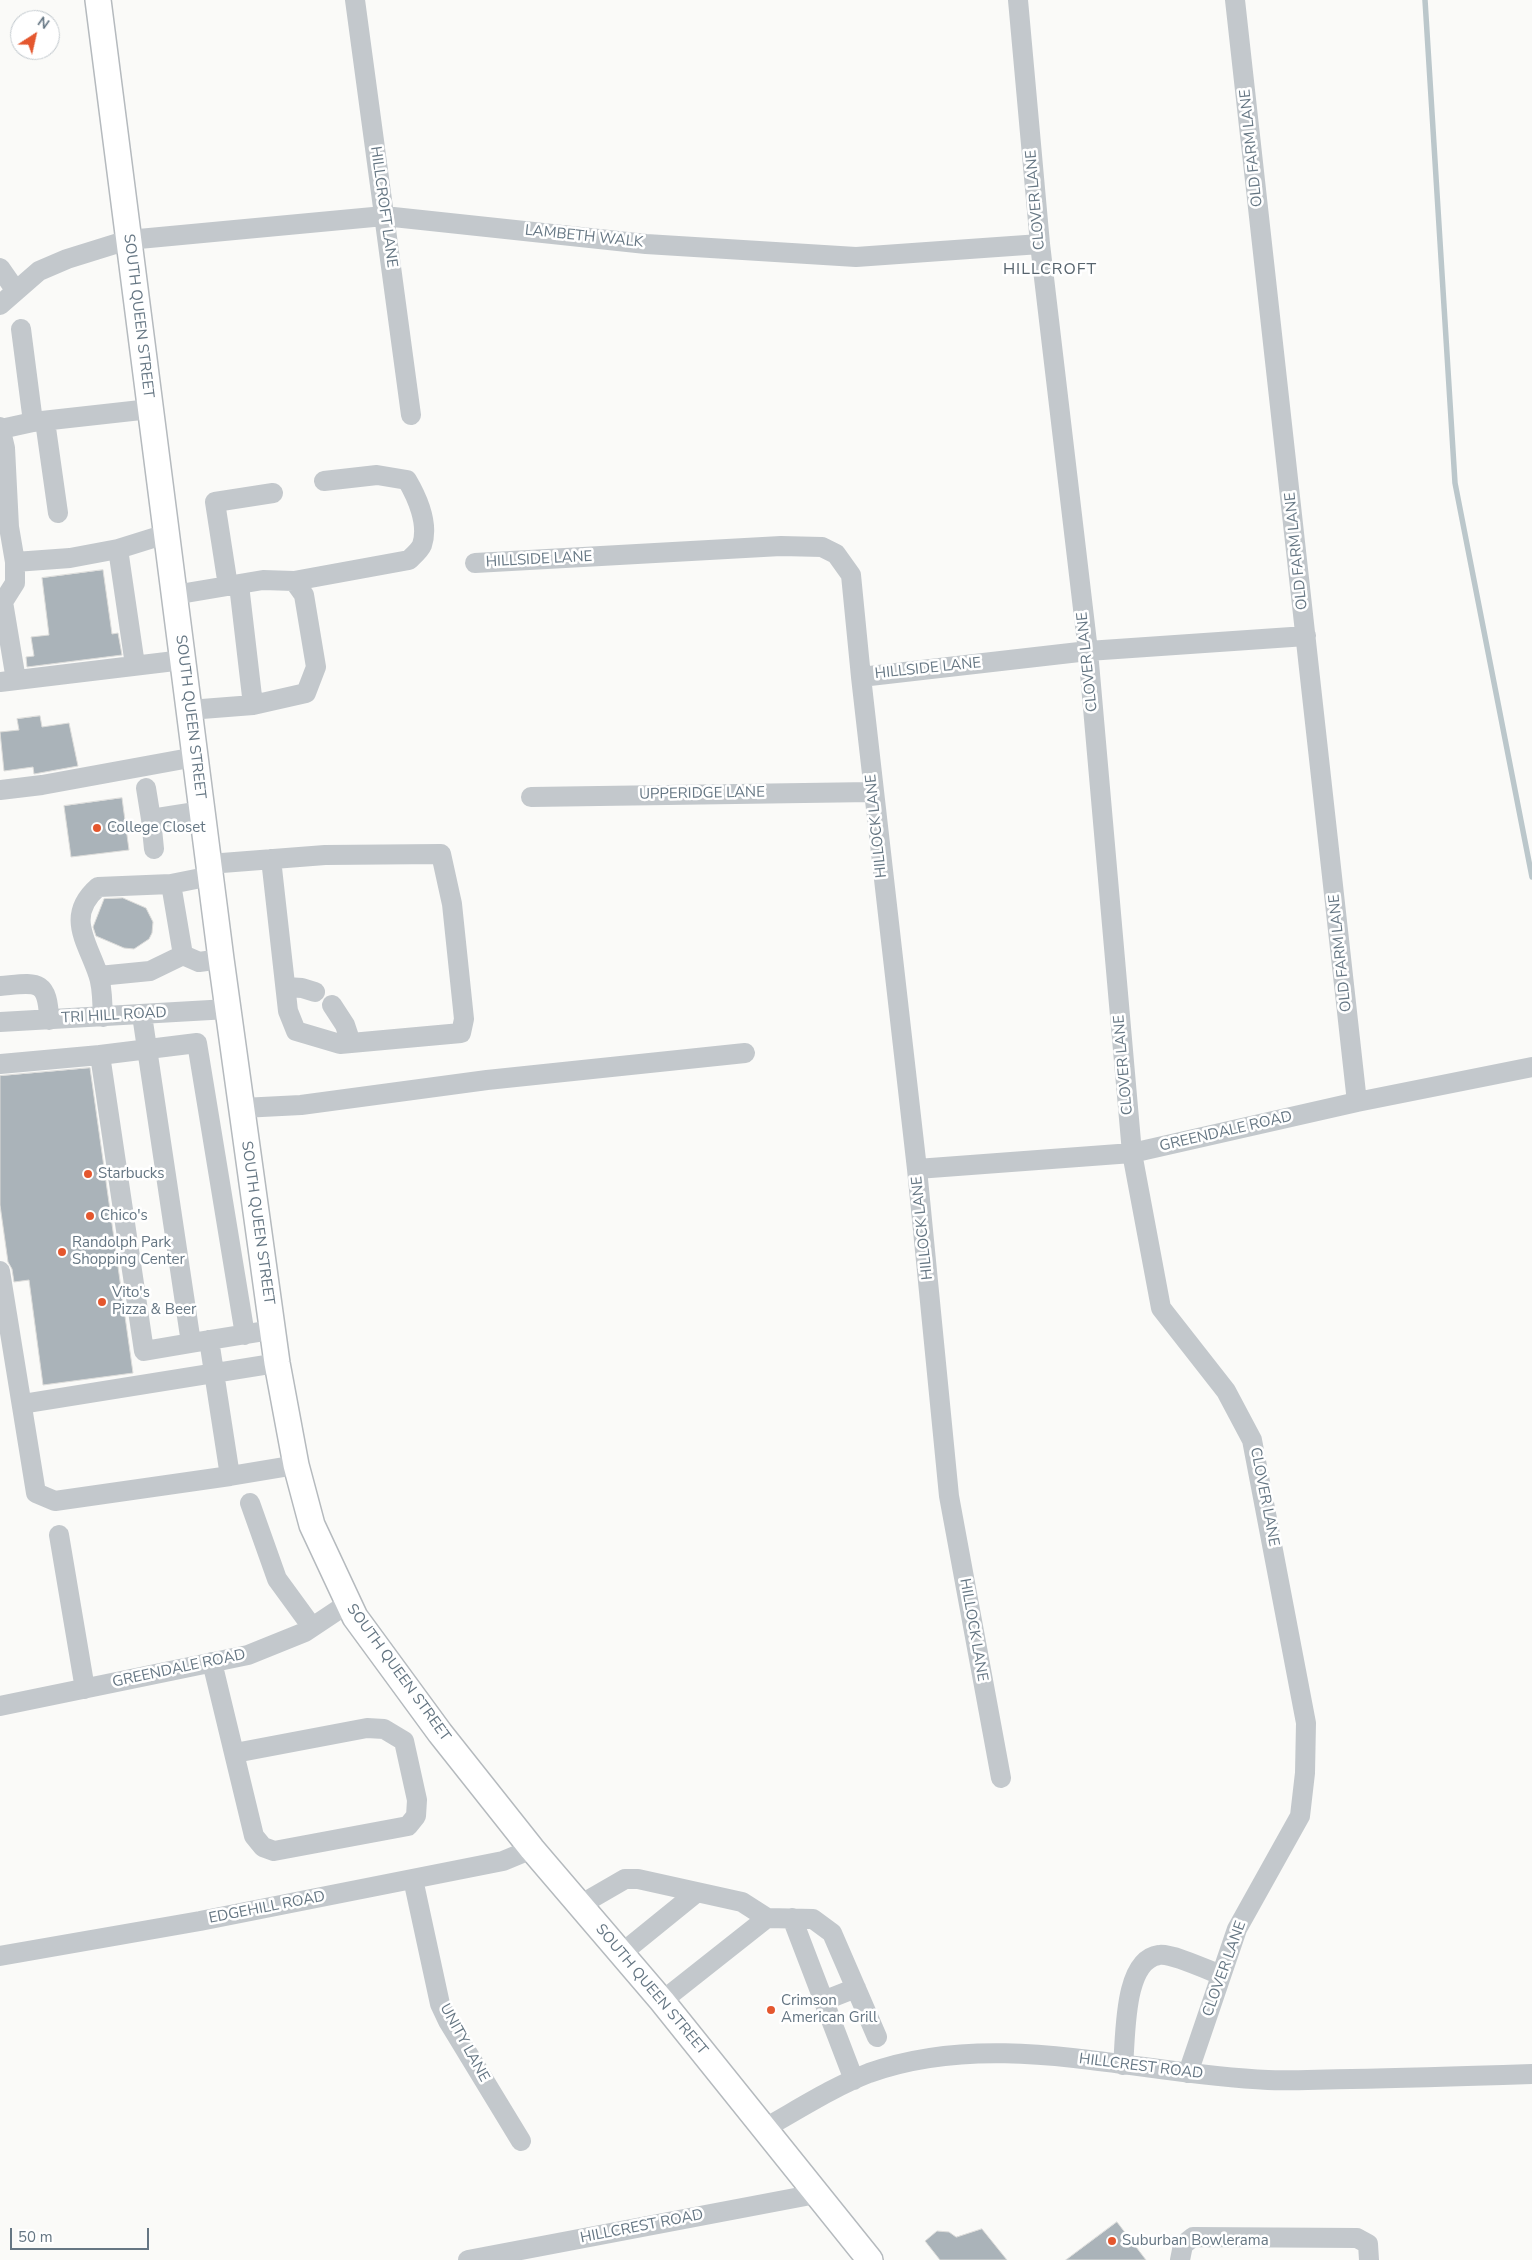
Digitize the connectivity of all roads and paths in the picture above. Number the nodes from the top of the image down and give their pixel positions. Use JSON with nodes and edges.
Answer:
{"nodes":[{"id":1,"x":98,"y":0,"type":"edge"},
{"id":2,"x":355,"y":0,"type":"edge"},
{"id":3,"x":1018,"y":0,"type":"edge"},
{"id":4,"x":1235,"y":0,"type":"edge"},
{"id":5,"x":384,"y":216,"type":"junction"},
{"id":6,"x":128,"y":240,"type":"junction"},
{"id":7,"x":1040,"y":244,"type":"junction"},
{"id":8,"x":0,"y":268,"type":"edge"},
{"id":9,"x":16,"y":291,"type":"junction"},
{"id":10,"x":0,"y":306,"type":"edge"},
{"id":11,"x":22,"y":329,"type":"dead end"},
{"id":12,"x":150,"y":408,"type":"junction"},
{"id":13,"x":411,"y":415,"type":"dead end"},
{"id":14,"x":39,"y":421,"type":"junction"},
{"id":15,"x":1,"y":428,"type":"edge"},
{"id":16,"x":324,"y":481,"type":"dead end"},
{"id":17,"x":273,"y":493,"type":"dead end"},
{"id":18,"x":58,"y":513,"type":"dead end"},
{"id":19,"x":166,"y":534,"type":"junction"},
{"id":20,"x":118,"y":549,"type":"junction"},
{"id":21,"x":15,"y":562,"type":"junction"},
{"id":22,"x":475,"y":563,"type":"dead end"},
{"id":23,"x":294,"y":580,"type":"junction"},
{"id":24,"x":234,"y":585,"type":"junction"},
{"id":25,"x":174,"y":595,"type":"junction"},
{"id":26,"x":2,"y":602,"type":"edge"},
{"id":27,"x":1306,"y":636,"type":"junction"},
{"id":28,"x":1088,"y":651,"type":"junction"},
{"id":29,"x":183,"y":660,"type":"junction"},
{"id":30,"x":135,"y":666,"type":"junction"},
{"id":31,"x":861,"y":677,"type":"junction"},
{"id":32,"x":8,"y":681,"type":"edge"},
{"id":33,"x":253,"y":705,"type":"junction"},
{"id":34,"x":189,"y":710,"type":"junction"},
{"id":35,"x":195,"y":757,"type":"junction"},
{"id":36,"x":146,"y":788,"type":"dead end"},
{"id":37,"x":0,"y":790,"type":"edge"},
{"id":38,"x":872,"y":792,"type":"junction"},
{"id":39,"x":532,"y":797,"type":"dead end"},
{"id":40,"x":202,"y":811,"type":"junction"},
{"id":41,"x":151,"y":819,"type":"junction"},
{"id":42,"x":154,"y":849,"type":"dead end"},
{"id":43,"x":271,"y":859,"type":"junction"},
{"id":44,"x":210,"y":870,"type":"junction"},
{"id":45,"x":171,"y":884,"type":"junction"},
{"id":46,"x":182,"y":955,"type":"junction"},
{"id":47,"x":221,"y":959,"type":"junction"},
{"id":48,"x":99,"y":976,"type":"junction"},
{"id":49,"x":0,"y":986,"type":"edge"},
{"id":50,"x":286,"y":987,"type":"junction"},
{"id":51,"x":315,"y":992,"type":"dead end"},
{"id":52,"x":332,"y":1005,"type":"dead end"},
{"id":53,"x":228,"y":1009,"type":"junction"},
{"id":54,"x":142,"y":1015,"type":"junction"},
{"id":55,"x":103,"y":1017,"type":"junction"},
{"id":56,"x":49,"y":1020,"type":"junction"},
{"id":57,"x":0,"y":1022,"type":"edge"},
{"id":58,"x":351,"y":1043,"type":"junction"},
{"id":59,"x":148,"y":1050,"type":"junction"},
{"id":60,"x":745,"y":1053,"type":"dead end"},
{"id":61,"x":100,"y":1055,"type":"junction"},
{"id":62,"x":0,"y":1064,"type":"edge"},
{"id":63,"x":1532,"y":1068,"type":"edge"},
{"id":64,"x":1357,"y":1102,"type":"junction"},
{"id":65,"x":242,"y":1108,"type":"junction"},
{"id":66,"x":1132,"y":1153,"type":"junction"},
{"id":67,"x":917,"y":1169,"type":"junction"},
{"id":68,"x":0,"y":1271,"type":"edge"},
{"id":69,"x":272,"y":1330,"type":"junction"},
{"id":70,"x":245,"y":1335,"type":"junction"},
{"id":71,"x":200,"y":1341,"type":"junction"},
{"id":72,"x":277,"y":1364,"type":"junction"},
{"id":73,"x":214,"y":1374,"type":"junction"},
{"id":74,"x":22,"y":1404,"type":"junction"},
{"id":75,"x":296,"y":1465,"type":"junction"},
{"id":76,"x":230,"y":1476,"type":"junction"},
{"id":77,"x":250,"y":1504,"type":"dead end"},
{"id":78,"x":59,"y":1535,"type":"dead end"},
{"id":79,"x":347,"y":1604,"type":"junction"},
{"id":80,"x":312,"y":1627,"type":"junction"},
{"id":81,"x":212,"y":1662,"type":"junction"},
{"id":82,"x":85,"y":1689,"type":"junction"},
{"id":83,"x":0,"y":1706,"type":"edge"},
{"id":84,"x":235,"y":1753,"type":"junction"},
{"id":85,"x":1000,"y":1778,"type":"dead end"},
{"id":86,"x":532,"y":1849,"type":"junction"},
{"id":87,"x":413,"y":1878,"type":"junction"},
{"id":88,"x":696,"y":1893,"type":"junction"},
{"id":89,"x":580,"y":1905,"type":"junction"},
{"id":90,"x":767,"y":1918,"type":"junction"},
{"id":91,"x":792,"y":1918,"type":"junction"},
{"id":92,"x":622,"y":1953,"type":"junction"},
{"id":93,"x":0,"y":1956,"type":"edge"},
{"id":94,"x":1221,"y":1975,"type":"junction"},
{"id":95,"x":856,"y":1988,"type":"junction"},
{"id":96,"x":662,"y":2001,"type":"junction"},
{"id":97,"x":823,"y":2001,"type":"junction"},
{"id":98,"x":877,"y":2037,"type":"dead end"},
{"id":99,"x":1123,"y":2065,"type":"junction"},
{"id":100,"x":1188,"y":2073,"type":"junction"},
{"id":101,"x":1532,"y":2074,"type":"edge"},
{"id":102,"x":854,"y":2080,"type":"junction"},
{"id":103,"x":765,"y":2128,"type":"junction"},
{"id":104,"x":521,"y":2142,"type":"dead end"},
{"id":105,"x":816,"y":2194,"type":"junction"},
{"id":106,"x":468,"y":2260,"type":"edge"},
{"id":107,"x":870,"y":2260,"type":"edge"},
{"id":108,"x":1180,"y":2260,"type":"edge"},
{"id":109,"x":1370,"y":2260,"type":"edge"}],
"edges":[{"from":1,"to":6,"type":"main road","name":"SOUTH QUEEN STREET"},
{"from":2,"to":5,"type":"street","name":"HILLCROFT LANE"},
{"from":3,"to":7,"type":"street","name":"CLOVER LANE"},
{"from":4,"to":27,"type":"street","name":"OLD FARM LANE"},
{"from":5,"to":6,"type":"street","name":"LAMBETH WALK"},
{"from":5,"to":7,"type":"street","name":"LAMBETH WALK"},
{"from":5,"to":13,"type":"street","name":"HILLCROFT LANE"},
{"from":6,"to":9,"type":"street","name":"LAMBETH WALK"},
{"from":6,"to":12,"type":"main road","name":"SOUTH QUEEN STREET"},
{"from":7,"to":28,"type":"street","name":"CLOVER LANE"},
{"from":8,"to":9,"type":"street"},
{"from":9,"to":10,"type":"street","name":"LAMBETH WALK"},
{"from":11,"to":14,"type":"street"},
{"from":12,"to":14,"type":"street"},
{"from":12,"to":19,"type":"main road","name":"SOUTH QUEEN STREET"},
{"from":14,"to":15,"type":"street"},
{"from":14,"to":18,"type":"street"},
{"from":15,"to":21,"type":"street"},
{"from":16,"to":23,"type":"street"},
{"from":17,"to":24,"type":"street"},
{"from":19,"to":20,"type":"street"},
{"from":19,"to":25,"type":"main road","name":"SOUTH QUEEN STREET"},
{"from":20,"to":21,"type":"street"},
{"from":20,"to":30,"type":"street"},
{"from":21,"to":26,"type":"street"},
{"from":22,"to":31,"type":"street","name":"HILLSIDE LANE"},
{"from":23,"to":24,"type":"street"},
{"from":23,"to":33,"type":"street"},
{"from":24,"to":25,"type":"street"},
{"from":24,"to":33,"type":"street"},
{"from":25,"to":29,"type":"main road","name":"SOUTH QUEEN STREET"},
{"from":26,"to":32,"type":"street"},
{"from":27,"to":28,"type":"street","name":"HILLSIDE LANE"},
{"from":27,"to":64,"type":"street","name":"OLD FARM LANE"},
{"from":28,"to":31,"type":"street","name":"HILLSIDE LANE"},
{"from":28,"to":66,"type":"street","name":"CLOVER LANE"},
{"from":29,"to":30,"type":"street"},
{"from":29,"to":34,"type":"main road","name":"SOUTH QUEEN STREET"},
{"from":30,"to":32,"type":"street"},
{"from":31,"to":38,"type":"street","name":"HILLOCK LANE"},
{"from":33,"to":34,"type":"street"},
{"from":34,"to":35,"type":"main road","name":"SOUTH QUEEN STREET"},
{"from":35,"to":37,"type":"street"},
{"from":35,"to":40,"type":"main road","name":"SOUTH QUEEN STREET"},
{"from":36,"to":41,"type":"street"},
{"from":38,"to":39,"type":"street","name":"UPPERIDGE LANE"},
{"from":38,"to":67,"type":"street","name":"HILLOCK LANE"},
{"from":40,"to":41,"type":"street"},
{"from":40,"to":44,"type":"main road","name":"SOUTH QUEEN STREET"},
{"from":41,"to":42,"type":"street"},
{"from":43,"to":44,"type":"street"},
{"from":43,"to":50,"type":"street"},
{"from":43,"to":58,"type":"street"},
{"from":44,"to":45,"type":"street"},
{"from":44,"to":47,"type":"main road","name":"SOUTH QUEEN STREET"},
{"from":45,"to":46,"type":"street"},
{"from":45,"to":48,"type":"street"},
{"from":46,"to":47,"type":"street"},
{"from":46,"to":48,"type":"street"},
{"from":47,"to":53,"type":"main road","name":"SOUTH QUEEN STREET"},
{"from":48,"to":55,"type":"street"},
{"from":49,"to":56,"type":"street"},
{"from":50,"to":51,"type":"street"},
{"from":50,"to":58,"type":"street"},
{"from":52,"to":58,"type":"street"},
{"from":53,"to":54,"type":"street","name":"TRI HILL ROAD"},
{"from":53,"to":65,"type":"main road","name":"SOUTH QUEEN STREET"},
{"from":54,"to":55,"type":"street","name":"TRI HILL ROAD"},
{"from":54,"to":59,"type":"street"},
{"from":55,"to":56,"type":"street","name":"TRI HILL ROAD"},
{"from":56,"to":57,"type":"street","name":"TRI HILL ROAD"},
{"from":59,"to":61,"type":"street"},
{"from":59,"to":70,"type":"street"},
{"from":59,"to":71,"type":"street"},
{"from":60,"to":65,"type":"street"},
{"from":61,"to":62,"type":"street"},
{"from":61,"to":71,"type":"street"},
{"from":63,"to":64,"type":"street","name":"GREENDALE ROAD"},
{"from":64,"to":66,"type":"street","name":"GREENDALE ROAD"},
{"from":65,"to":69,"type":"main road","name":"SOUTH QUEEN STREET"},
{"from":66,"to":67,"type":"street","name":"GREENDALE ROAD"},
{"from":66,"to":94,"type":"street","name":"CLOVER LANE"},
{"from":67,"to":85,"type":"street","name":"HILLOCK LANE"},
{"from":68,"to":74,"type":"street"},
{"from":69,"to":70,"type":"street"},
{"from":69,"to":72,"type":"main road","name":"SOUTH QUEEN STREET"},
{"from":70,"to":71,"type":"street"},
{"from":71,"to":73,"type":"street"},
{"from":72,"to":73,"type":"street"},
{"from":72,"to":75,"type":"main road","name":"SOUTH QUEEN STREET"},
{"from":73,"to":74,"type":"street"},
{"from":73,"to":76,"type":"street"},
{"from":74,"to":76,"type":"street"},
{"from":75,"to":76,"type":"street"},
{"from":75,"to":79,"type":"main road","name":"SOUTH QUEEN STREET"},
{"from":77,"to":80,"type":"street"},
{"from":78,"to":82,"type":"street"},
{"from":79,"to":80,"type":"street","name":"GREENDALE ROAD"},
{"from":79,"to":86,"type":"main road","name":"SOUTH QUEEN STREET"},
{"from":80,"to":81,"type":"street","name":"GREENDALE ROAD"},
{"from":81,"to":82,"type":"street","name":"GREENDALE ROAD"},
{"from":81,"to":84,"type":"street"},
{"from":82,"to":83,"type":"street","name":"GREENDALE ROAD"},
{"from":84,"to":84,"type":"street"},
{"from":86,"to":87,"type":"street","name":"EDGEHILL ROAD"},
{"from":86,"to":89,"type":"main road","name":"SOUTH QUEEN STREET"},
{"from":87,"to":93,"type":"street","name":"EDGEHILL ROAD"},
{"from":87,"to":104,"type":"street","name":"UNITY LANE"},
{"from":88,"to":89,"type":"street"},
{"from":88,"to":90,"type":"street"},
{"from":88,"to":92,"type":"street"},
{"from":89,"to":92,"type":"main road","name":"SOUTH QUEEN STREET"},
{"from":90,"to":91,"type":"street"},
{"from":90,"to":96,"type":"street"},
{"from":91,"to":95,"type":"street"},
{"from":91,"to":97,"type":"street"},
{"from":92,"to":96,"type":"main road","name":"SOUTH QUEEN STREET"},
{"from":94,"to":99,"type":"street"},
{"from":94,"to":100,"type":"street","name":"CLOVER LANE"},
{"from":95,"to":97,"type":"street"},
{"from":95,"to":98,"type":"street"},
{"from":96,"to":103,"type":"main road","name":"SOUTH QUEEN STREET"},
{"from":97,"to":102,"type":"street"},
{"from":99,"to":100,"type":"street","name":"HILLCREST ROAD"},
{"from":99,"to":102,"type":"street","name":"HILLCREST ROAD"},
{"from":100,"to":101,"type":"street","name":"HILLCREST ROAD"},
{"from":102,"to":103,"type":"street","name":"HILLCREST ROAD"},
{"from":103,"to":105,"type":"main road","name":"SOUTH QUEEN STREET"},
{"from":105,"to":106,"type":"street","name":"HILLCREST ROAD"},
{"from":105,"to":107,"type":"main road","name":"SOUTH QUEEN STREET"},
{"from":108,"to":109,"type":"street"}]}
